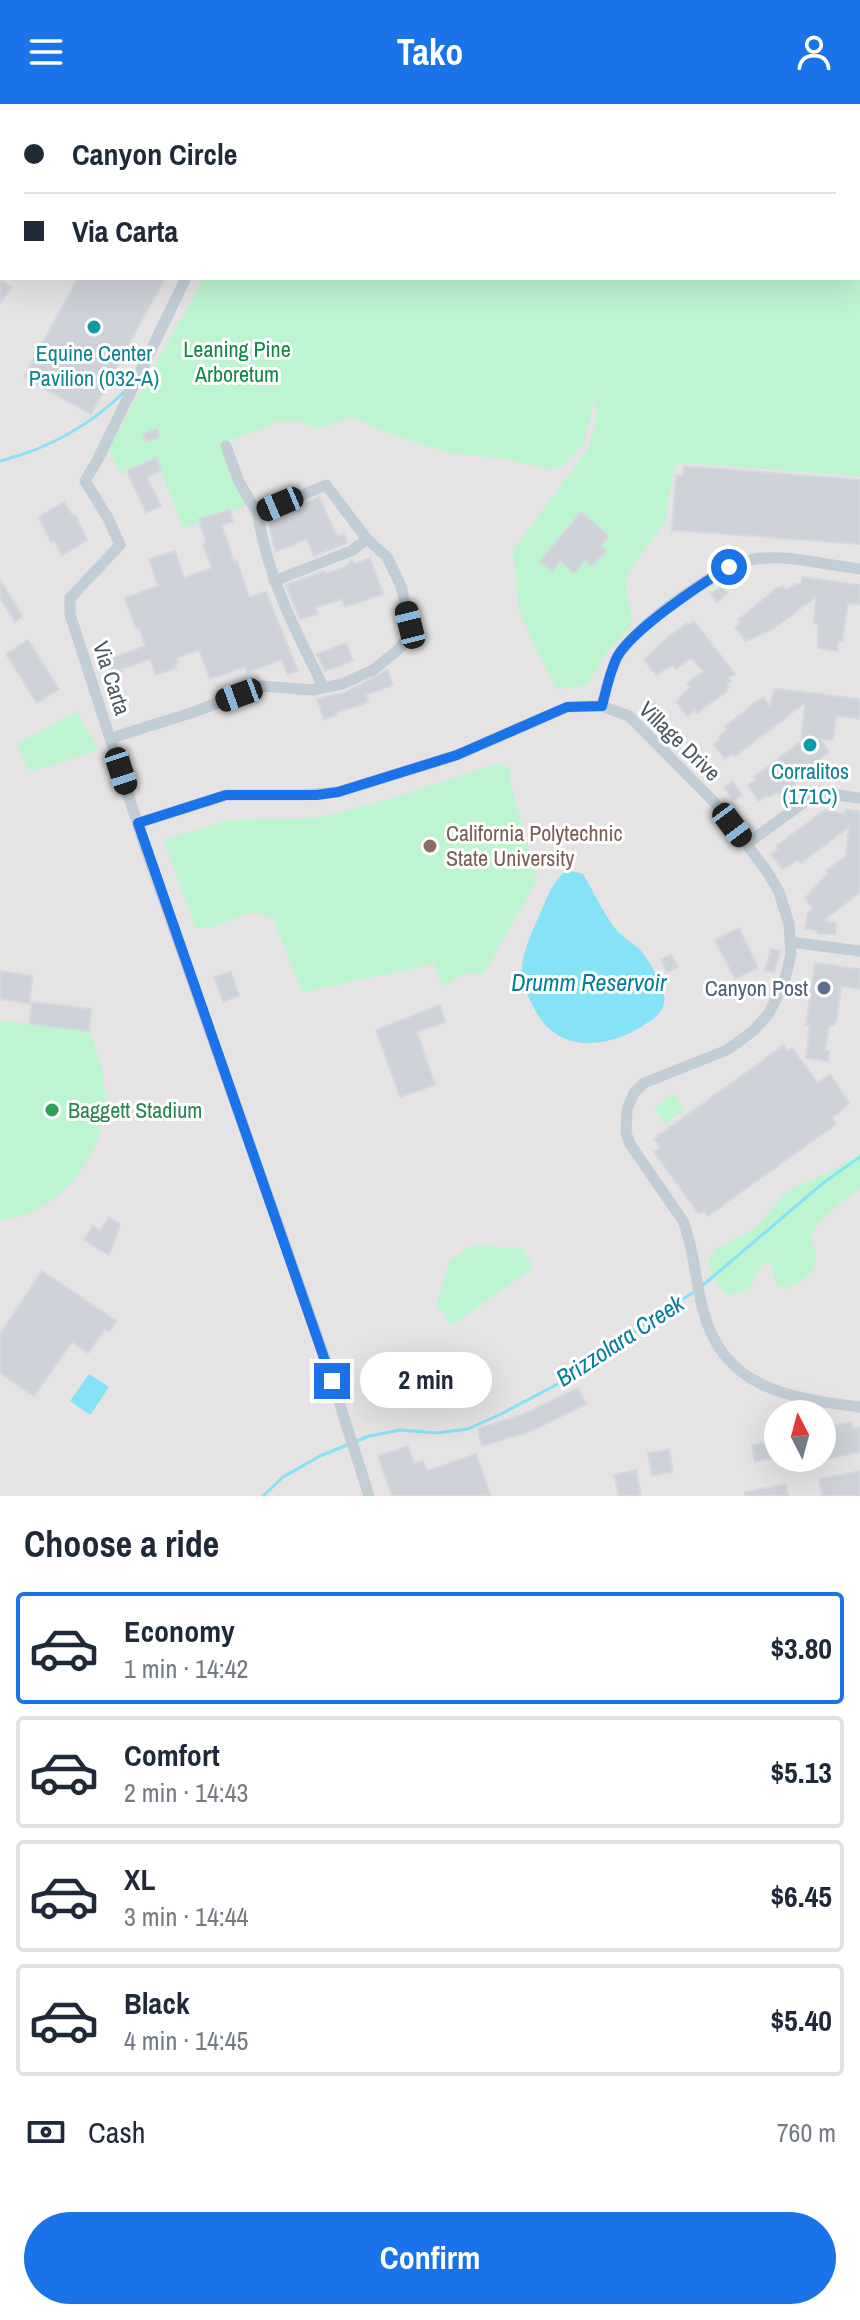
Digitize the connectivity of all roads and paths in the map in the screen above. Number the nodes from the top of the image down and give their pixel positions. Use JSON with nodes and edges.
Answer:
{"nodes":[{"id":1,"x":185,"y":280,"type":"edge"},
{"id":2,"x":226,"y":446,"type":"dead end"},
{"id":3,"x":258,"y":514,"type":"junction"},
{"id":4,"x":367,"y":539,"type":"junction"},
{"id":5,"x":860,"y":569,"type":"edge"},
{"id":6,"x":274,"y":581,"type":"junction"},
{"id":7,"x":324,"y":688,"type":"junction"},
{"id":8,"x":602,"y":706,"type":"junction"},
{"id":9,"x":111,"y":738,"type":"junction"},
{"id":10,"x":860,"y":798,"type":"edge"},
{"id":11,"x":138,"y":823,"type":"junction"},
{"id":12,"x":747,"y":844,"type":"junction"},
{"id":13,"x":790,"y":942,"type":"junction"},
{"id":14,"x":860,"y":951,"type":"edge"},
{"id":15,"x":860,"y":1407,"type":"edge"},
{"id":16,"x":369,"y":1496,"type":"edge"}],
"edges":[{"from":1,"to":9,"type":"street","name":"Via Carta"},
{"from":2,"to":3,"type":"street"},
{"from":3,"to":4,"type":"street"},
{"from":3,"to":6,"type":"street"},
{"from":4,"to":6,"type":"street"},
{"from":4,"to":7,"type":"street"},
{"from":5,"to":8,"type":"street"},
{"from":6,"to":7,"type":"street"},
{"from":7,"to":9,"type":"street"},
{"from":8,"to":11,"type":"street","name":"Village Drive"},
{"from":8,"to":12,"type":"street","name":"Village Drive"},
{"from":9,"to":11,"type":"street","name":"Via Carta"},
{"from":10,"to":12,"type":"street"},
{"from":11,"to":16,"type":"street","name":"Via Carta"},
{"from":12,"to":13,"type":"street","name":"Village Drive"},
{"from":13,"to":14,"type":"street"},
{"from":13,"to":15,"type":"street","name":"Village Drive"}]}
